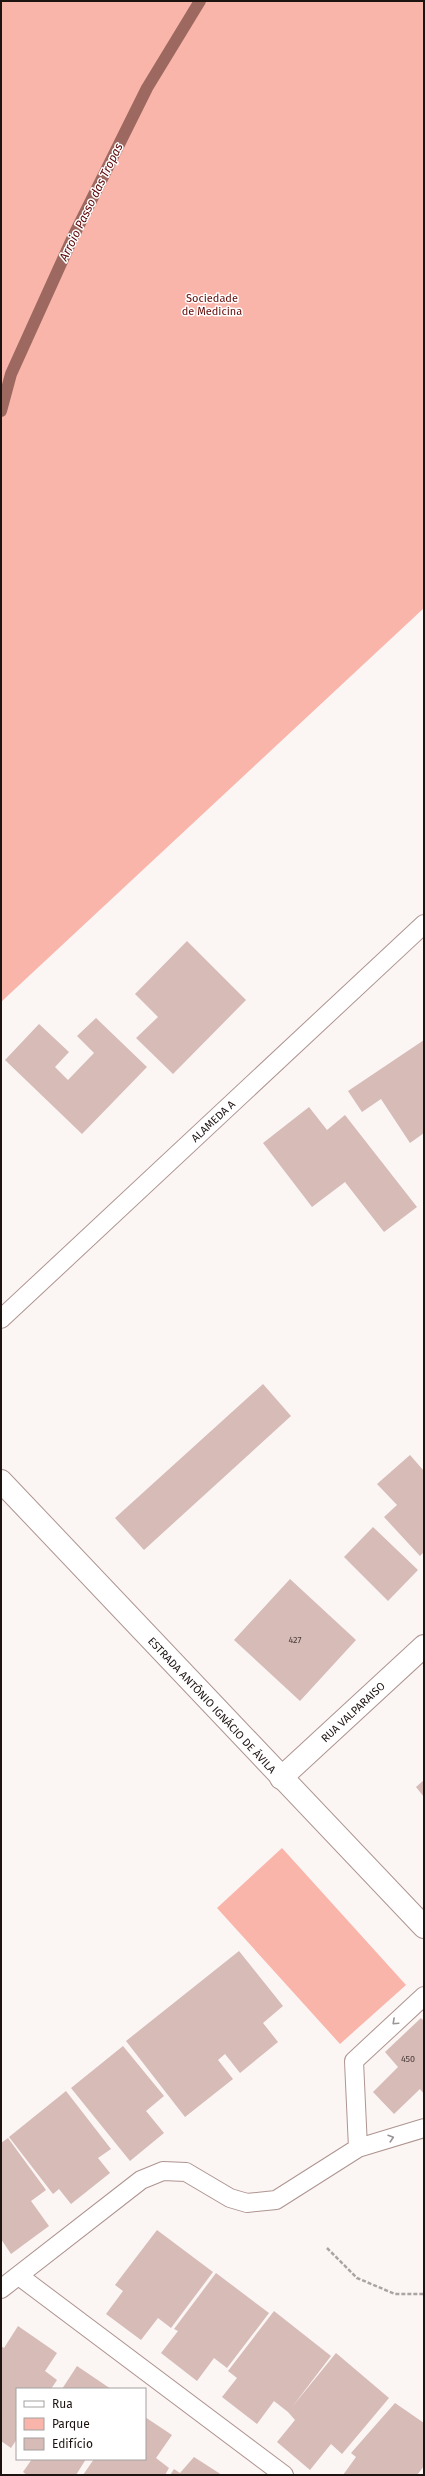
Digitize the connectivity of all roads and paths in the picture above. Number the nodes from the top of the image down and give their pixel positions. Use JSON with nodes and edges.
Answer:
{"nodes":[{"id":1,"x":424,"y":924,"type":"edge"},
{"id":2,"x":1,"y":1319,"type":"edge"},
{"id":3,"x":1,"y":1481,"type":"edge"},
{"id":4,"x":424,"y":1646,"type":"edge"},
{"id":5,"x":281,"y":1778,"type":"junction"},
{"id":6,"x":424,"y":1927,"type":"edge"},
{"id":7,"x":424,"y":1996,"type":"edge"},
{"id":8,"x":424,"y":2128,"type":"edge"},
{"id":9,"x":358,"y":2148,"type":"junction"},
{"id":10,"x":327,"y":2248,"type":"dead end"},
{"id":11,"x":19,"y":2276,"type":"junction"},
{"id":12,"x":1,"y":2289,"type":"edge"},
{"id":13,"x":424,"y":2294,"type":"edge"},
{"id":14,"x":284,"y":2475,"type":"edge"}],
"edges":[{"from":1,"to":2,"type":"lane","name":"ALAMEDA A"},
{"from":3,"to":5,"type":"street","name":"ESTRADA ANTÔNIO IGNÁCIO DE ÁVILA"},
{"from":4,"to":5,"type":"street","name":"RUA VALPARAISO"},
{"from":5,"to":6,"type":"street","name":"ESTRADA ANTÔNIO IGNÁCIO DE ÁVILA"},
{"from":7,"to":9,"type":"lane","one_way":true},
{"from":9,"to":8,"type":"lane","one_way":true},
{"from":9,"to":11,"type":"lane"},
{"from":10,"to":13,"type":"path"},
{"from":11,"to":12,"type":"lane"},
{"from":11,"to":14,"type":"lane"}]}
